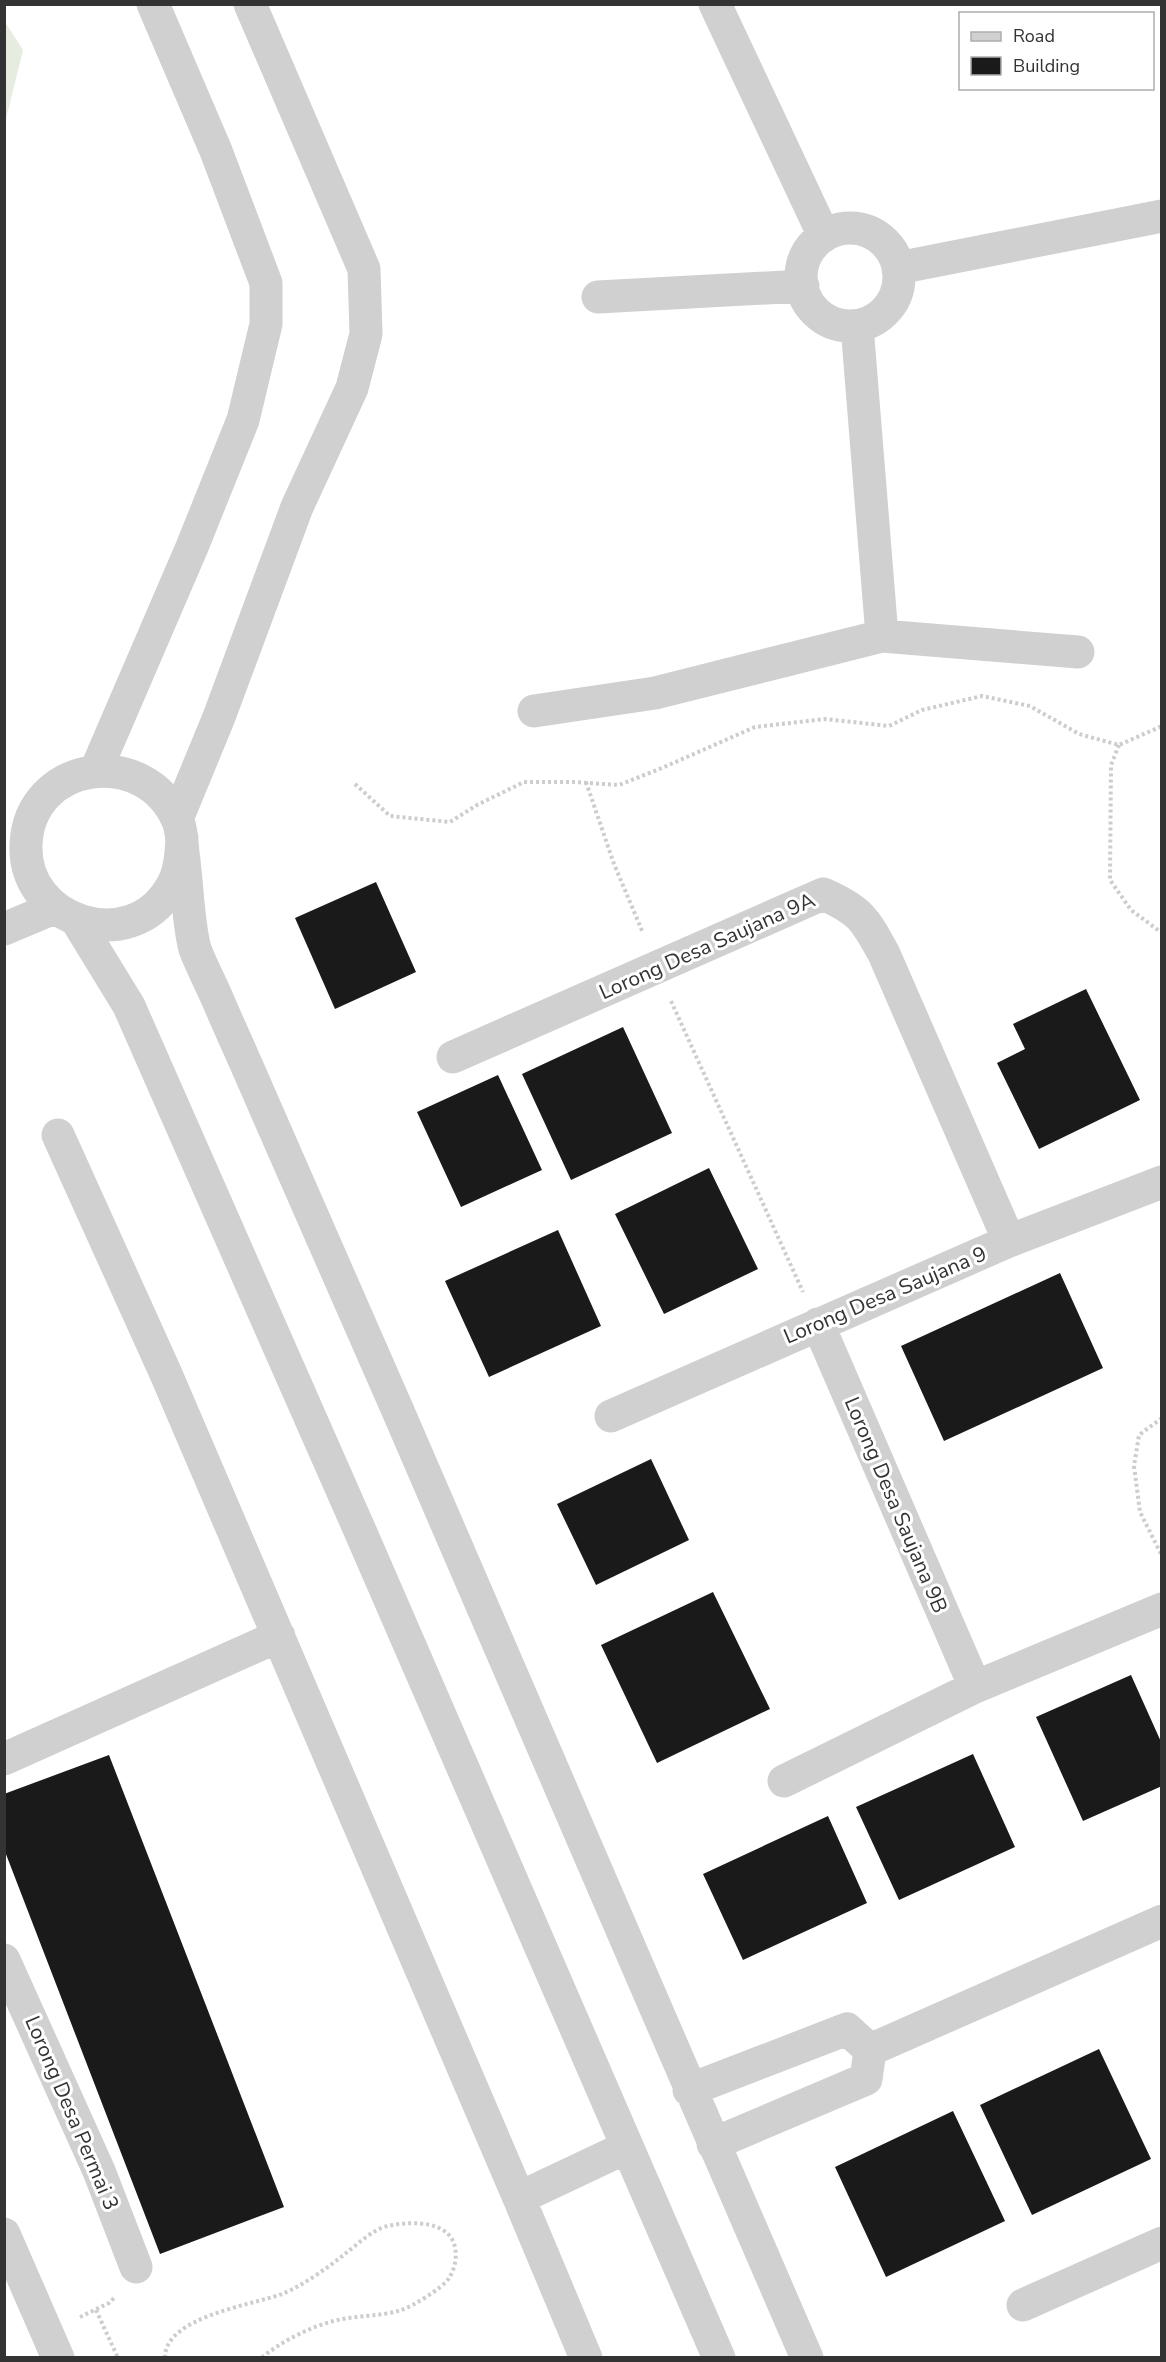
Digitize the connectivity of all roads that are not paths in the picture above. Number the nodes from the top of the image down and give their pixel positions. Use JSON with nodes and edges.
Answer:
{"nodes":[{"id":1,"x":153,"y":4,"type":"edge"},
{"id":2,"x":250,"y":4,"type":"edge"},
{"id":3,"x":715,"y":4,"type":"edge"},
{"id":4,"x":1161,"y":216,"type":"edge"},
{"id":5,"x":824,"y":236,"type":"junction"},
{"id":6,"x":898,"y":268,"type":"junction"},
{"id":7,"x":803,"y":286,"type":"junction"},
{"id":8,"x":598,"y":297,"type":"dead end"},
{"id":9,"x":857,"y":326,"type":"junction"},
{"id":10,"x":882,"y":636,"type":"junction"},
{"id":11,"x":1078,"y":652,"type":"dead end"},
{"id":12,"x":534,"y":711,"type":"dead end"},
{"id":13,"x":96,"y":770,"type":"junction"},
{"id":14,"x":17,"y":829,"type":"edge"},
{"id":15,"x":179,"y":829,"type":"junction"},
{"id":16,"x":66,"y":915,"type":"junction"},
{"id":17,"x":4,"y":930,"type":"edge"},
{"id":18,"x":453,"y":1057,"type":"dead end"},
{"id":19,"x":58,"y":1135,"type":"dead end"},
{"id":20,"x":1161,"y":1182,"type":"edge"},
{"id":21,"x":1009,"y":1241,"type":"junction"},
{"id":22,"x":818,"y":1324,"type":"junction"},
{"id":23,"x":611,"y":1416,"type":"dead end"},
{"id":24,"x":1161,"y":1609,"type":"edge"},
{"id":25,"x":279,"y":1636,"type":"junction"},
{"id":26,"x":975,"y":1687,"type":"junction"},
{"id":27,"x":4,"y":1759,"type":"edge"},
{"id":28,"x":784,"y":1781,"type":"dead end"},
{"id":29,"x":1161,"y":1921,"type":"edge"},
{"id":30,"x":4,"y":1960,"type":"edge"},
{"id":31,"x":870,"y":2050,"type":"junction"},
{"id":32,"x":689,"y":2090,"type":"junction"},
{"id":33,"x":713,"y":2144,"type":"junction"},
{"id":34,"x":627,"y":2146,"type":"junction"},
{"id":35,"x":519,"y":2198,"type":"junction"},
{"id":36,"x":4,"y":2234,"type":"edge"},
{"id":37,"x":1161,"y":2243,"type":"edge"},
{"id":38,"x":136,"y":2267,"type":"road end"},
{"id":39,"x":1023,"y":2305,"type":"dead end"},
{"id":40,"x":52,"y":2344,"type":"edge"},
{"id":41,"x":586,"y":2358,"type":"edge"},
{"id":42,"x":719,"y":2358,"type":"edge"},
{"id":43,"x":807,"y":2358,"type":"edge"}],
"edges":[{"from":1,"to":13,"type":"street"},
{"from":2,"to":15,"type":"street"},
{"from":3,"to":5,"type":"street"},
{"from":4,"to":6,"type":"street"},
{"from":5,"to":6,"type":"street"},
{"from":5,"to":7,"type":"street"},
{"from":6,"to":9,"type":"street"},
{"from":7,"to":8,"type":"street"},
{"from":7,"to":9,"type":"street"},
{"from":9,"to":10,"type":"street"},
{"from":10,"to":11,"type":"street"},
{"from":10,"to":12,"type":"street"},
{"from":13,"to":14,"type":"street"},
{"from":13,"to":15,"type":"street"},
{"from":14,"to":16,"type":"street"},
{"from":15,"to":16,"type":"street"},
{"from":15,"to":32,"type":"street"},
{"from":16,"to":17,"type":"street"},
{"from":16,"to":34,"type":"street"},
{"from":18,"to":21,"type":"street","name":"Lorong Desa Saujana 9A"},
{"from":19,"to":25,"type":"street"},
{"from":20,"to":21,"type":"street","name":"Lorong Desa Saujana 9"},
{"from":21,"to":22,"type":"street","name":"Lorong Desa Saujana 9"},
{"from":22,"to":23,"type":"street","name":"Lorong Desa Saujana 9"},
{"from":22,"to":26,"type":"street","name":"Lorong Desa Saujana 9B"},
{"from":24,"to":26,"type":"street"},
{"from":25,"to":27,"type":"street"},
{"from":25,"to":35,"type":"street"},
{"from":26,"to":28,"type":"street"},
{"from":29,"to":31,"type":"street"},
{"from":30,"to":38,"type":"street","name":"Lorong Desa Permai 3"},
{"from":31,"to":32,"type":"street"},
{"from":31,"to":33,"type":"street"},
{"from":32,"to":33,"type":"street"},
{"from":33,"to":43,"type":"street"},
{"from":34,"to":35,"type":"street"},
{"from":34,"to":42,"type":"street"},
{"from":35,"to":41,"type":"street"},
{"from":36,"to":40,"type":"street"},
{"from":37,"to":39,"type":"street"}]}
